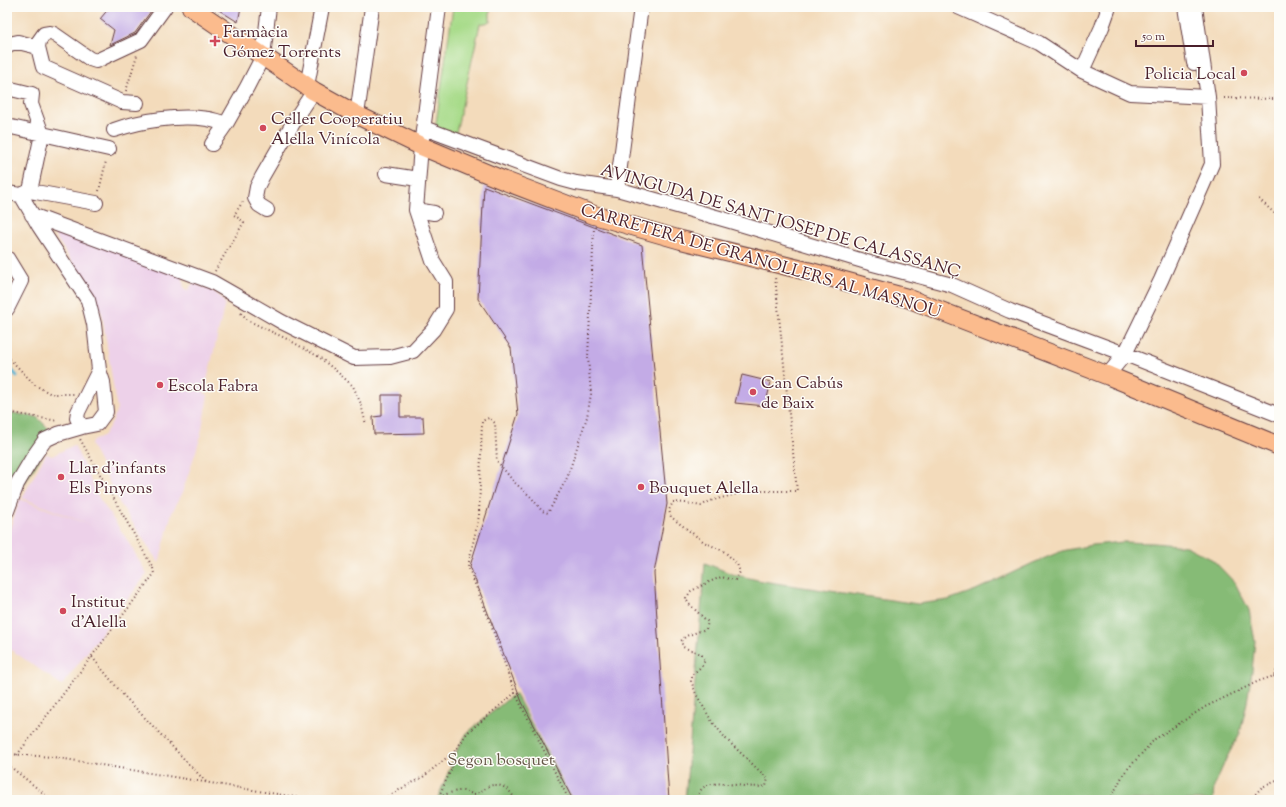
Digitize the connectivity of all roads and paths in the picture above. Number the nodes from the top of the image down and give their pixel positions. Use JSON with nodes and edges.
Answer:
{"nodes":[{"id":1,"x":165,"y":7,"type":"edge"},
{"id":2,"x":191,"y":7,"type":"edge"},
{"id":3,"x":269,"y":7,"type":"edge"},
{"id":4,"x":322,"y":7,"type":"edge"},
{"id":5,"x":372,"y":7,"type":"edge"},
{"id":6,"x":439,"y":7,"type":"edge"},
{"id":7,"x":641,"y":7,"type":"edge"},
{"id":8,"x":958,"y":7,"type":"edge"},
{"id":9,"x":1106,"y":7,"type":"edge"},
{"id":10,"x":1185,"y":7,"type":"edge"},
{"id":11,"x":1195,"y":7,"type":"edge"},
{"id":12,"x":136,"y":43,"type":"junction"},
{"id":13,"x":7,"y":47,"type":"edge"},
{"id":14,"x":38,"y":47,"type":"junction"},
{"id":15,"x":262,"y":56,"type":"junction"},
{"id":16,"x":1082,"y":71,"type":"junction"},
{"id":17,"x":7,"y":88,"type":"edge"},
{"id":18,"x":311,"y":89,"type":"junction"},
{"id":19,"x":1204,"y":97,"type":"junction"},
{"id":20,"x":1279,"y":99,"type":"edge"},
{"id":21,"x":122,"y":102,"type":"junction"},
{"id":22,"x":137,"y":103,"type":"dead end"},
{"id":23,"x":357,"y":115,"type":"junction"},
{"id":24,"x":226,"y":124,"type":"junction"},
{"id":25,"x":7,"y":126,"type":"edge"},
{"id":26,"x":424,"y":128,"type":"junction"},
{"id":27,"x":114,"y":130,"type":"dead end"},
{"id":28,"x":42,"y":134,"type":"junction"},
{"id":29,"x":212,"y":144,"type":"dead end"},
{"id":30,"x":421,"y":146,"type":"junction"},
{"id":31,"x":109,"y":149,"type":"dead end"},
{"id":32,"x":386,"y":174,"type":"dead end"},
{"id":33,"x":418,"y":179,"type":"junction"},
{"id":34,"x":617,"y":189,"type":"junction"},
{"id":35,"x":19,"y":193,"type":"edge"},
{"id":36,"x":256,"y":194,"type":"junction"},
{"id":37,"x":1259,"y":200,"type":"dead end"},
{"id":38,"x":96,"y":203,"type":"dead end"},
{"id":39,"x":267,"y":210,"type":"dead end"},
{"id":40,"x":416,"y":210,"type":"junction"},
{"id":41,"x":434,"y":213,"type":"dead end"},
{"id":42,"x":32,"y":215,"type":"junction"},
{"id":43,"x":594,"y":215,"type":"junction"},
{"id":44,"x":1279,"y":220,"type":"edge"},
{"id":45,"x":7,"y":258,"type":"edge"},
{"id":46,"x":774,"y":262,"type":"junction"},
{"id":47,"x":212,"y":282,"type":"junction"},
{"id":48,"x":7,"y":309,"type":"edge"},
{"id":49,"x":239,"y":310,"type":"dead end"},
{"id":50,"x":1125,"y":354,"type":"junction"},
{"id":51,"x":7,"y":356,"type":"edge"},
{"id":52,"x":99,"y":370,"type":"junction"},
{"id":53,"x":1109,"y":376,"type":"junction"},
{"id":54,"x":86,"y":394,"type":"junction"},
{"id":55,"x":7,"y":412,"type":"edge"},
{"id":56,"x":1279,"y":415,"type":"edge"},
{"id":57,"x":78,"y":425,"type":"junction"},
{"id":58,"x":366,"y":425,"type":"dead end"},
{"id":59,"x":1279,"y":446,"type":"edge"},
{"id":60,"x":7,"y":511,"type":"edge"},
{"id":61,"x":92,"y":657,"type":"junction"},
{"id":62,"x":1279,"y":665,"type":"edge"},
{"id":63,"x":1274,"y":676,"type":"junction"},
{"id":64,"x":1279,"y":683,"type":"edge"},
{"id":65,"x":515,"y":693,"type":"junction"},
{"id":66,"x":456,"y":750,"type":"junction"},
{"id":67,"x":7,"y":754,"type":"edge"},
{"id":68,"x":17,"y":755,"type":"junction"},
{"id":69,"x":7,"y":764,"type":"edge"},
{"id":70,"x":1279,"y":780,"type":"edge"},
{"id":71,"x":208,"y":784,"type":"junction"},
{"id":72,"x":438,"y":796,"type":"junction"},
{"id":73,"x":52,"y":800,"type":"edge"},
{"id":74,"x":313,"y":800,"type":"edge"},
{"id":75,"x":381,"y":800,"type":"edge"},
{"id":76,"x":437,"y":800,"type":"edge"},
{"id":77,"x":515,"y":800,"type":"edge"},
{"id":78,"x":569,"y":800,"type":"edge"},
{"id":79,"x":700,"y":800,"type":"edge"},
{"id":80,"x":1110,"y":800,"type":"edge"},
{"id":81,"x":1250,"y":800,"type":"edge"}],
"edges":[{"from":1,"to":12,"type":"street"},
{"from":2,"to":15,"type":"main road","name":"CARRETERA DE GRANOLLERS AL MASNOU"},
{"from":3,"to":15,"type":"street"},
{"from":4,"to":18,"type":"street"},
{"from":5,"to":23,"type":"street"},
{"from":6,"to":26,"type":"street"},
{"from":7,"to":34,"type":"street"},
{"from":8,"to":16,"type":"street"},
{"from":9,"to":16,"type":"street"},
{"from":10,"to":19,"type":"street"},
{"from":11,"to":19,"type":"street"},
{"from":12,"to":14,"type":"street"},
{"from":12,"to":21,"type":"path"},
{"from":13,"to":14,"type":"street"},
{"from":14,"to":21,"type":"street"},
{"from":15,"to":18,"type":"main road","name":"CARRETERA DE GRANOLLERS AL MASNOU"},
{"from":15,"to":24,"type":"street"},
{"from":16,"to":19,"type":"street"},
{"from":17,"to":28,"type":"street"},
{"from":18,"to":23,"type":"main road","name":"CARRETERA DE GRANOLLERS AL MASNOU"},
{"from":18,"to":36,"type":"street"},
{"from":19,"to":20,"type":"path"},
{"from":19,"to":50,"type":"street"},
{"from":21,"to":22,"type":"street"},
{"from":23,"to":30,"type":"main road","name":"CARRETERA DE GRANOLLERS AL MASNOU"},
{"from":24,"to":27,"type":"street"},
{"from":24,"to":29,"type":"street"},
{"from":25,"to":28,"type":"street"},
{"from":26,"to":30,"type":"street"},
{"from":26,"to":34,"type":"street","name":"AVINGUDA DE SANT JOSEP DE CALASSANÇ"},
{"from":28,"to":31,"type":"street"},
{"from":28,"to":35,"type":"street"},
{"from":30,"to":33,"type":"street"},
{"from":30,"to":43,"type":"main road","name":"CARRETERA DE GRANOLLERS AL MASNOU"},
{"from":32,"to":33,"type":"street"},
{"from":33,"to":40,"type":"street"},
{"from":34,"to":50,"type":"street","name":"AVINGUDA DE SANT JOSEP DE CALASSANÇ"},
{"from":35,"to":38,"type":"street"},
{"from":35,"to":42,"type":"street"},
{"from":36,"to":39,"type":"street"},
{"from":36,"to":47,"type":"path"},
{"from":37,"to":44,"type":"path"},
{"from":40,"to":41,"type":"street"},
{"from":40,"to":47,"type":"street"},
{"from":42,"to":47,"type":"street"},
{"from":42,"to":52,"type":"street"},
{"from":43,"to":46,"type":"main road","name":"CARRETERA DE GRANOLLERS AL MASNOU"},
{"from":43,"to":65,"type":"path"},
{"from":45,"to":48,"type":"street"},
{"from":46,"to":53,"type":"main road","name":"CARRETERA DE GRANOLLERS AL MASNOU"},
{"from":46,"to":79,"type":"path"},
{"from":49,"to":58,"type":"path"},
{"from":50,"to":53,"type":"street"},
{"from":50,"to":56,"type":"street","name":"AVINGUDA DE SANT JOSEP DE CALASSANÇ"},
{"from":51,"to":54,"type":"path"},
{"from":52,"to":54,"type":"street"},
{"from":52,"to":57,"type":"street"},
{"from":53,"to":59,"type":"main road","name":"CARRETERA DE GRANOLLERS AL MASNOU"},
{"from":54,"to":57,"type":"street"},
{"from":55,"to":57,"type":"path"},
{"from":57,"to":60,"type":"street"},
{"from":57,"to":61,"type":"path"},
{"from":61,"to":68,"type":"path"},
{"from":61,"to":71,"type":"path"},
{"from":62,"to":63,"type":"path"},
{"from":63,"to":64,"type":"path"},
{"from":63,"to":80,"type":"path"},
{"from":65,"to":66,"type":"path"},
{"from":65,"to":78,"type":"path"},
{"from":66,"to":72,"type":"path"},
{"from":66,"to":75,"type":"path"},
{"from":67,"to":68,"type":"path"},
{"from":68,"to":71,"type":"path"},
{"from":69,"to":73,"type":"path"},
{"from":70,"to":81,"type":"path"},
{"from":71,"to":74,"type":"path"},
{"from":72,"to":76,"type":"path"},
{"from":72,"to":77,"type":"path"}]}
